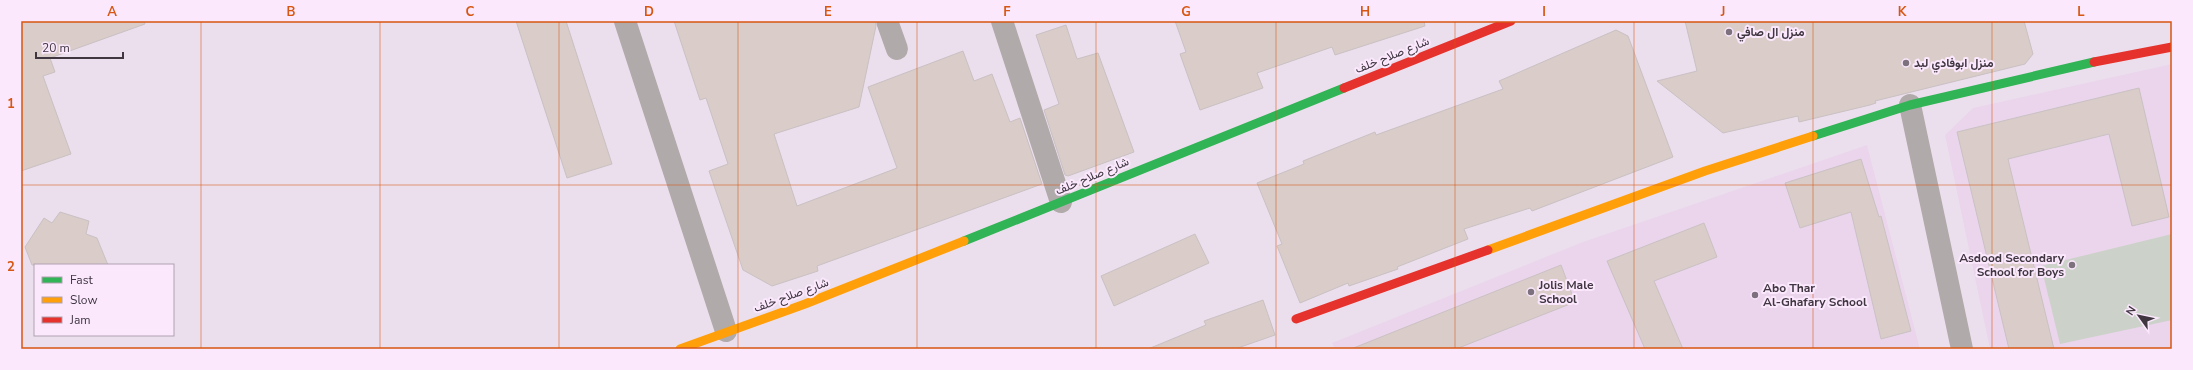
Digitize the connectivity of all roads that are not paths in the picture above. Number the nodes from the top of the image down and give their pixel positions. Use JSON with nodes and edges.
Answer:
{"nodes":[{"id":1,"x":625,"y":21,"type":"edge"},
{"id":2,"x":887,"y":21,"type":"edge"},
{"id":3,"x":1002,"y":21,"type":"edge"},
{"id":4,"x":1511,"y":21,"type":"edge"},
{"id":5,"x":2172,"y":47,"type":"edge"},
{"id":6,"x":897,"y":50,"type":"dead end"},
{"id":7,"x":1910,"y":105,"type":"junction"},
{"id":8,"x":1062,"y":202,"type":"junction"},
{"id":9,"x":1296,"y":319,"type":"dead end"},
{"id":10,"x":726,"y":331,"type":"junction"},
{"id":11,"x":680,"y":349,"type":"edge"},
{"id":12,"x":1962,"y":349,"type":"edge"}],
"edges":[{"from":1,"to":10,"type":"street"},
{"from":2,"to":6,"type":"street"},
{"from":3,"to":8,"type":"street"},
{"from":4,"to":8,"type":"street","name":"شارع صلاح خلف"},
{"from":5,"to":7,"type":"street"},
{"from":7,"to":9,"type":"street"},
{"from":7,"to":12,"type":"street"},
{"from":8,"to":10,"type":"street","name":"شارع صلاح خلف"},
{"from":10,"to":11,"type":"street","name":"شارع صلاح خلف"}]}
